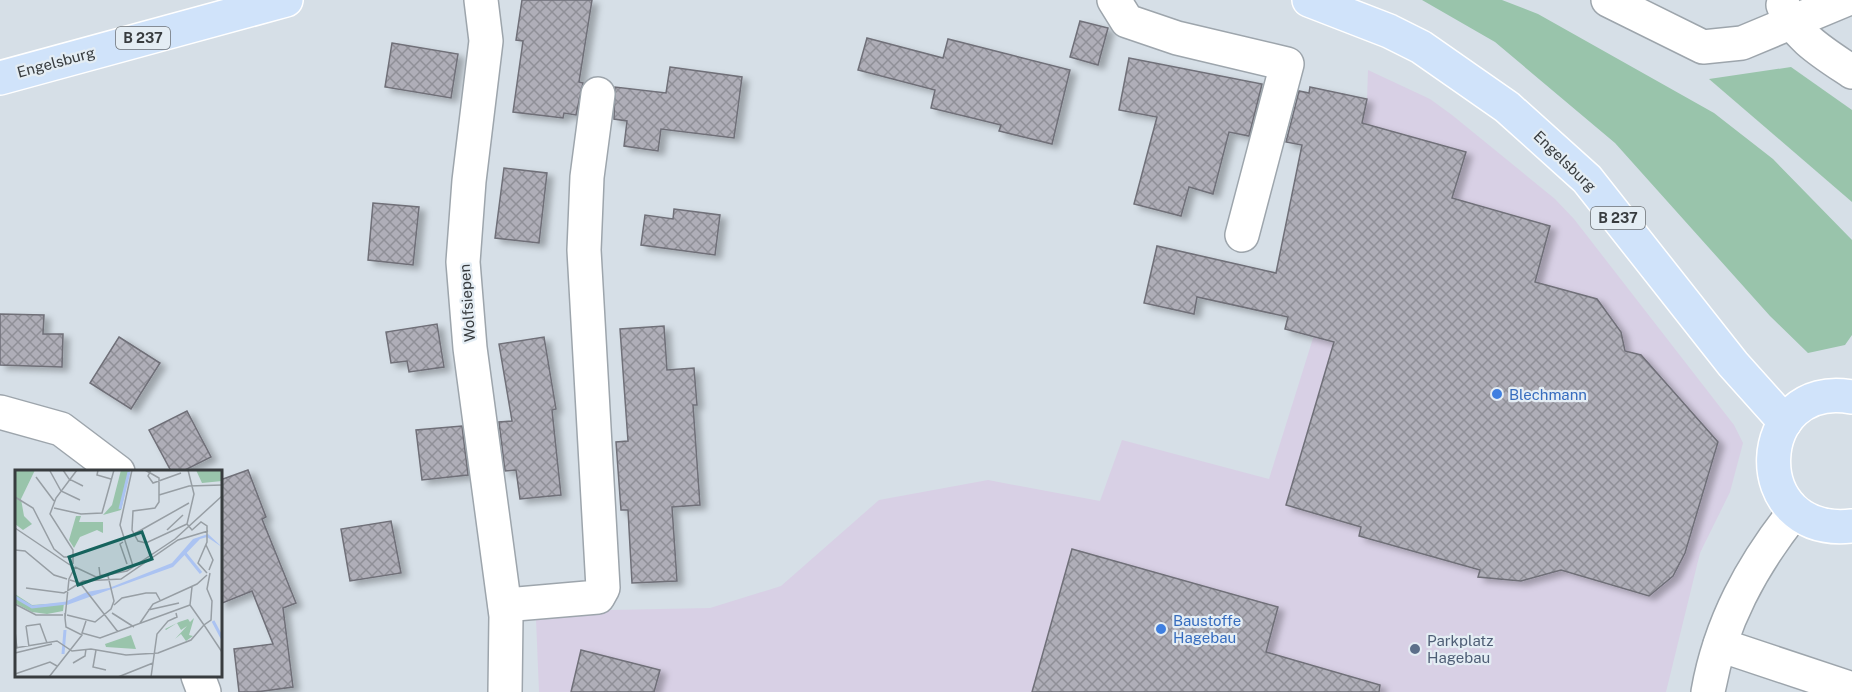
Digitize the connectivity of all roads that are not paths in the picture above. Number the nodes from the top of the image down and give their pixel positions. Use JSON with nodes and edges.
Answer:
{"nodes":[{"id":1,"x":286,"y":0,"type":"edge"},
{"id":2,"x":481,"y":0,"type":"edge"},
{"id":3,"x":1114,"y":0,"type":"edge"},
{"id":4,"x":1309,"y":0,"type":"edge"},
{"id":5,"x":1608,"y":0,"type":"edge"},
{"id":6,"x":1845,"y":0,"type":"edge"},
{"id":7,"x":1785,"y":11,"type":"edge"},
{"id":8,"x":1852,"y":72,"type":"edge"},
{"id":9,"x":0,"y":78,"type":"edge"},
{"id":10,"x":598,"y":94,"type":"dead end"},
{"id":11,"x":1242,"y":235,"type":"dead end"},
{"id":12,"x":1852,"y":398,"type":"edge"},
{"id":13,"x":0,"y":412,"type":"edge"},
{"id":14,"x":1785,"y":422,"type":"junction"},
{"id":15,"x":117,"y":470,"type":"edge"},
{"id":16,"x":1795,"y":511,"type":"junction"},
{"id":17,"x":1852,"y":526,"type":"edge"},
{"id":18,"x":505,"y":605,"type":"junction"},
{"id":19,"x":1720,"y":645,"type":"junction"},
{"id":20,"x":199,"y":677,"type":"edge"},
{"id":21,"x":1852,"y":689,"type":"edge"},
{"id":22,"x":204,"y":692,"type":"edge"},
{"id":23,"x":505,"y":692,"type":"edge"},
{"id":24,"x":1708,"y":692,"type":"edge"}],
"edges":[{"from":1,"to":9,"type":"main road","name":"Engelsburg","number":"B 237"},
{"from":2,"to":18,"type":"street","name":"Wolfsiepen"},
{"from":3,"to":11,"type":"street"},
{"from":4,"to":14,"type":"main road","name":"Engelsburg","number":"B 237"},
{"from":5,"to":7,"type":"street"},
{"from":6,"to":7,"type":"street"},
{"from":7,"to":8,"type":"street"},
{"from":10,"to":18,"type":"street"},
{"from":12,"to":14,"type":"main road"},
{"from":13,"to":15,"type":"street"},
{"from":14,"to":16,"type":"main road"},
{"from":16,"to":17,"type":"main road"},
{"from":16,"to":19,"type":"street"},
{"from":18,"to":23,"type":"street","name":"Wolfsiepen"},
{"from":19,"to":21,"type":"street"},
{"from":19,"to":24,"type":"street"},
{"from":20,"to":22,"type":"street"}]}
